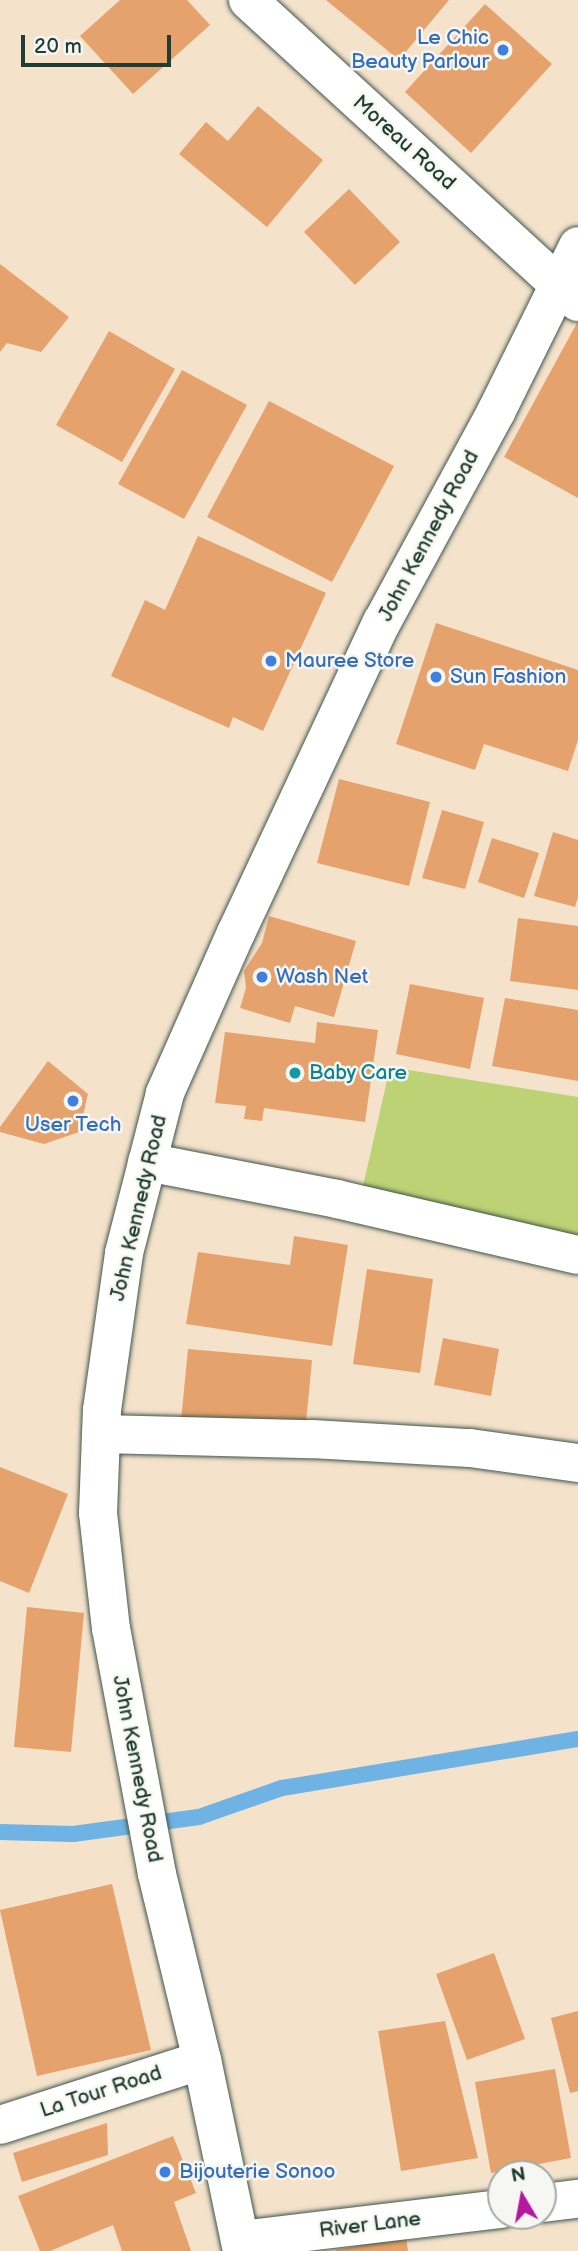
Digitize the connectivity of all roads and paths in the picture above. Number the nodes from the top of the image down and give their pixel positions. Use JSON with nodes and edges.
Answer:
{"nodes":[{"id":1,"x":248,"y":0,"type":"edge"},
{"id":2,"x":578,"y":246,"type":"edge"},
{"id":3,"x":569,"y":294,"type":"edge"},
{"id":4,"x":147,"y":1162,"type":"junction"},
{"id":5,"x":578,"y":1255,"type":"edge"},
{"id":6,"x":101,"y":1434,"type":"junction"},
{"id":7,"x":578,"y":1463,"type":"edge"},
{"id":8,"x":202,"y":2060,"type":"junction"},
{"id":9,"x":0,"y":2125,"type":"edge"},
{"id":10,"x":578,"y":2199,"type":"edge"},
{"id":11,"x":557,"y":2201,"type":"edge"},
{"id":12,"x":487,"y":2211,"type":"edge"},
{"id":13,"x":241,"y":2246,"type":"edge"}],
"edges":[{"from":1,"to":3,"type":"main road","name":"Moreau Road"},
{"from":2,"to":3,"type":"main road","name":"John Kennedy Road"},
{"from":3,"to":4,"type":"main road","name":"John Kennedy Road"},
{"from":4,"to":5,"type":"main road"},
{"from":4,"to":6,"type":"main road","name":"John Kennedy Road"},
{"from":6,"to":7,"type":"main road"},
{"from":6,"to":8,"type":"main road","name":"John Kennedy Road"},
{"from":8,"to":9,"type":"main road","name":"La Tour Road"},
{"from":8,"to":13,"type":"main road","name":"John Kennedy Road"},
{"from":10,"to":11,"type":"main road"},
{"from":12,"to":13,"type":"main road","name":"River Lane"}]}
